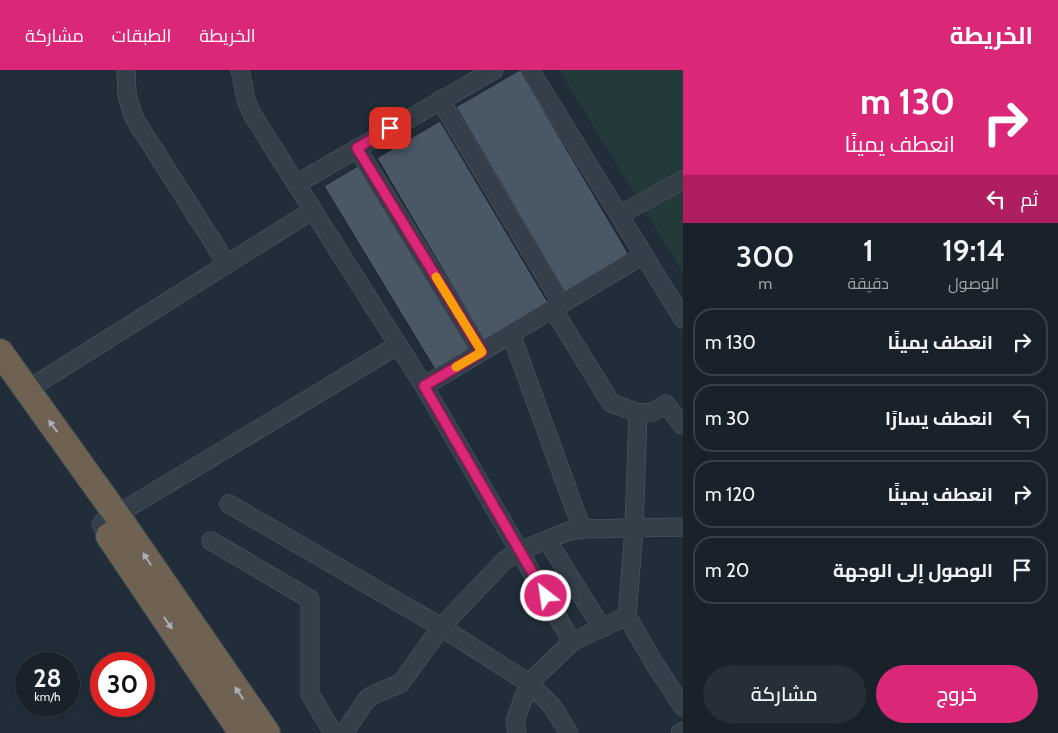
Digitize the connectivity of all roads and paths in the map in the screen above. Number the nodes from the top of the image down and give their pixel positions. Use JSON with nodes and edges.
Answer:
{"nodes":[{"id":1,"x":126,"y":70,"type":"edge"},
{"id":2,"x":240,"y":70,"type":"edge"},
{"id":3,"x":494,"y":70,"type":"edge"},
{"id":4,"x":530,"y":70,"type":"edge"},
{"id":5,"x":440,"y":100,"type":"junction"},
{"id":6,"x":357,"y":148,"type":"junction"},
{"id":7,"x":683,"y":180,"type":"edge"},
{"id":8,"x":296,"y":184,"type":"junction"},
{"id":9,"x":313,"y":210,"type":"junction"},
{"id":10,"x":619,"y":215,"type":"junction"},
{"id":11,"x":643,"y":255,"type":"junction"},
{"id":12,"x":227,"y":264,"type":"junction"},
{"id":13,"x":558,"y":306,"type":"junction"},
{"id":14,"x":683,"y":319,"type":"edge"},
{"id":15,"x":511,"y":334,"type":"junction"},
{"id":16,"x":398,"y":345,"type":"junction"},
{"id":17,"x":0,"y":352,"type":"edge"},
{"id":18,"x":482,"y":352,"type":"junction"},
{"id":19,"x":0,"y":382,"type":"edge"},
{"id":20,"x":424,"y":386,"type":"junction"},
{"id":21,"x":28,"y":390,"type":"junction"},
{"id":22,"x":638,"y":413,"type":"junction"},
{"id":23,"x":683,"y":426,"type":"edge"},
{"id":24,"x":228,"y":504,"type":"dead end"},
{"id":25,"x":108,"y":519,"type":"junction"},
{"id":26,"x":683,"y":527,"type":"edge"},
{"id":27,"x":582,"y":529,"type":"junction"},
{"id":28,"x":634,"y":529,"type":"junction"},
{"id":29,"x":547,"y":540,"type":"junction"},
{"id":30,"x":211,"y":541,"type":"dead end"},
{"id":31,"x":519,"y":551,"type":"junction"},
{"id":32,"x":627,"y":616,"type":"junction"},
{"id":33,"x":441,"y":627,"type":"junction"},
{"id":34,"x":602,"y":628,"type":"junction"},
{"id":35,"x":572,"y":642,"type":"junction"},
{"id":36,"x":529,"y":683,"type":"junction"},
{"id":37,"x":683,"y":707,"type":"edge"},
{"id":38,"x":242,"y":733,"type":"edge"},
{"id":39,"x":267,"y":733,"type":"edge"},
{"id":40,"x":333,"y":733,"type":"edge"},
{"id":41,"x":344,"y":733,"type":"edge"},
{"id":42,"x":517,"y":733,"type":"edge"},
{"id":43,"x":569,"y":733,"type":"edge"}],
"edges":[{"from":1,"to":12,"type":"street"},
{"from":2,"to":8,"type":"street"},
{"from":3,"to":5,"type":"street"},
{"from":4,"to":10,"type":"street"},
{"from":5,"to":6,"type":"street"},
{"from":5,"to":13,"type":"street"},
{"from":6,"to":8,"type":"street"},
{"from":6,"to":18,"type":"street"},
{"from":7,"to":10,"type":"street"},
{"from":8,"to":9,"type":"street"},
{"from":9,"to":12,"type":"street"},
{"from":9,"to":16,"type":"street"},
{"from":10,"to":11,"type":"street"},
{"from":11,"to":13,"type":"street"},
{"from":11,"to":14,"type":"street"},
{"from":12,"to":21,"type":"street"},
{"from":13,"to":15,"type":"street"},
{"from":13,"to":22,"type":"street"},
{"from":15,"to":18,"type":"street"},
{"from":15,"to":27,"type":"street"},
{"from":16,"to":20,"type":"street"},
{"from":16,"to":25,"type":"street"},
{"from":17,"to":21,"type":"highway"},
{"from":18,"to":20,"type":"street"},
{"from":19,"to":25,"type":"highway"},
{"from":20,"to":31,"type":"street"},
{"from":25,"to":21,"type":"highway","one_way":true},
{"from":22,"to":23,"type":"street"},
{"from":22,"to":28,"type":"street"},
{"from":24,"to":33,"type":"street"},
{"from":25,"to":38,"type":"highway","one_way":true},
{"from":39,"to":25,"type":"highway","one_way":true},
{"from":26,"to":28,"type":"street"},
{"from":27,"to":28,"type":"street"},
{"from":27,"to":29,"type":"street"},
{"from":28,"to":32,"type":"street"},
{"from":29,"to":31,"type":"street"},
{"from":29,"to":34,"type":"street"},
{"from":30,"to":40,"type":"street"},
{"from":31,"to":33,"type":"street"},
{"from":31,"to":35,"type":"street"},
{"from":32,"to":34,"type":"street"},
{"from":32,"to":37,"type":"street"},
{"from":33,"to":36,"type":"street"},
{"from":33,"to":41,"type":"street"},
{"from":34,"to":35,"type":"street"},
{"from":35,"to":36,"type":"street"},
{"from":36,"to":42,"type":"street"},
{"from":36,"to":43,"type":"street"}]}
